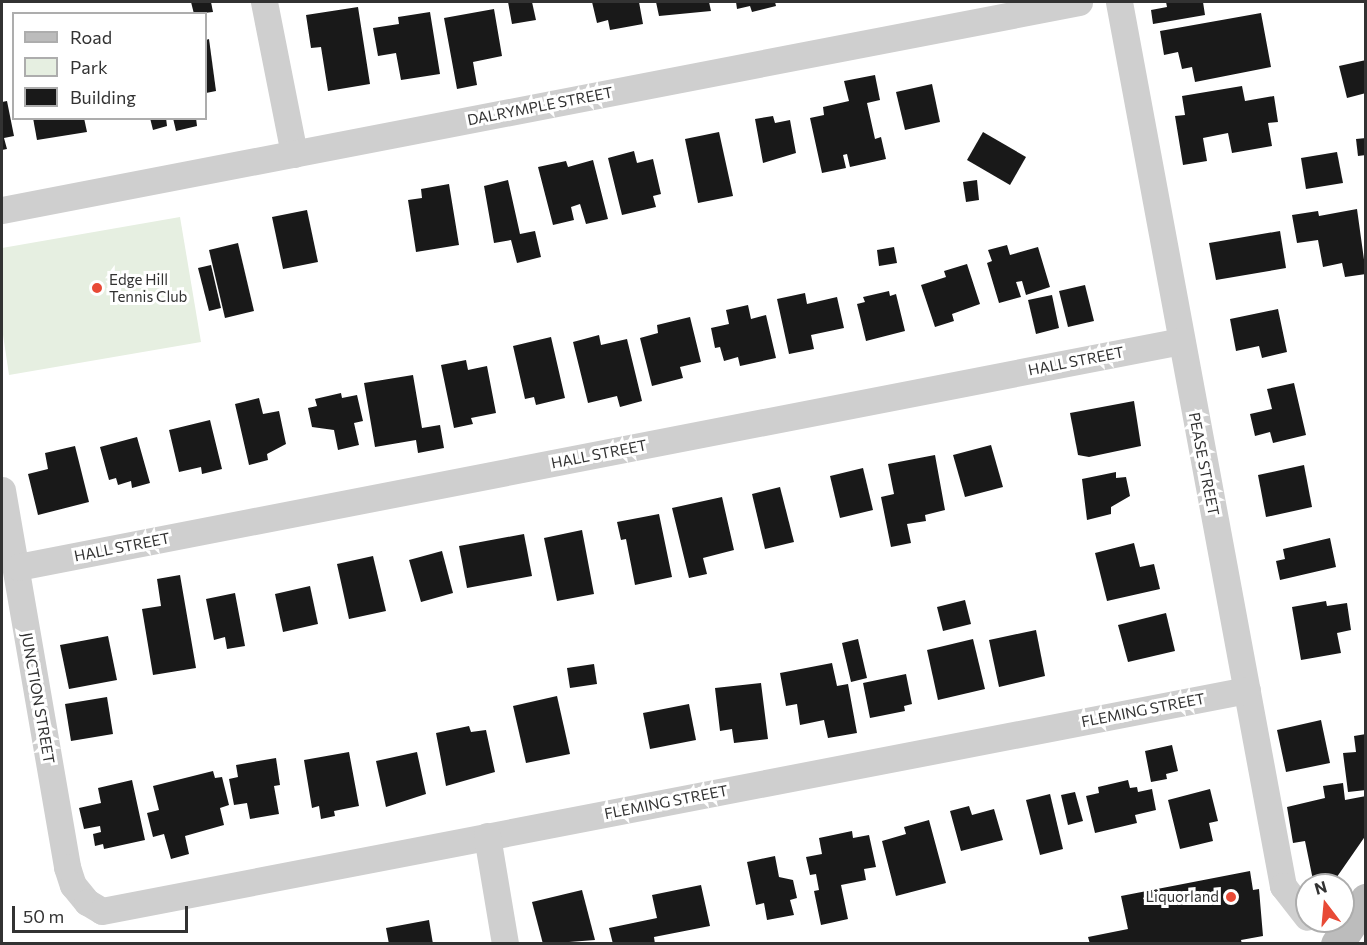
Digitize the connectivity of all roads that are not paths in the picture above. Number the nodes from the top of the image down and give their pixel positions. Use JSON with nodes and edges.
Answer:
{"nodes":[{"id":1,"x":264,"y":2,"type":"edge"},
{"id":2,"x":1079,"y":2,"type":"edge"},
{"id":3,"x":1119,"y":2,"type":"edge"},
{"id":4,"x":294,"y":154,"type":"junction"},
{"id":5,"x":2,"y":210,"type":"edge"},
{"id":6,"x":1181,"y":341,"type":"junction"},
{"id":7,"x":2,"y":490,"type":"edge"},
{"id":8,"x":18,"y":567,"type":"junction"},
{"id":9,"x":1247,"y":690,"type":"junction"},
{"id":10,"x":487,"y":837,"type":"junction"},
{"id":11,"x":1365,"y":900,"type":"edge"},
{"id":12,"x":87,"y":902,"type":"joint"},
{"id":13,"x":1295,"y":902,"type":"edge"},
{"id":14,"x":1332,"y":936,"type":"edge"},
{"id":15,"x":505,"y":944,"type":"edge"}],
"edges":[{"from":1,"to":4,"type":"street"},
{"from":2,"to":4,"type":"street","name":"DALRYMPLE STREET"},
{"from":3,"to":6,"type":"street","name":"PEASE STREET"},
{"from":4,"to":5,"type":"street","name":"DALRYMPLE STREET"},
{"from":6,"to":8,"type":"street","name":"HALL STREET"},
{"from":6,"to":9,"type":"street","name":"PEASE STREET"},
{"from":7,"to":8,"type":"street","name":"JUNCTION STREET"},
{"from":8,"to":12,"type":"street","name":"JUNCTION STREET"},
{"from":9,"to":10,"type":"street","name":"FLEMING STREET"},
{"from":9,"to":13,"type":"street","name":"PEASE STREET"},
{"from":10,"to":12,"type":"street","name":"FLEMING STREET"},
{"from":10,"to":15,"type":"street"},
{"from":11,"to":14,"type":"street"}]}
